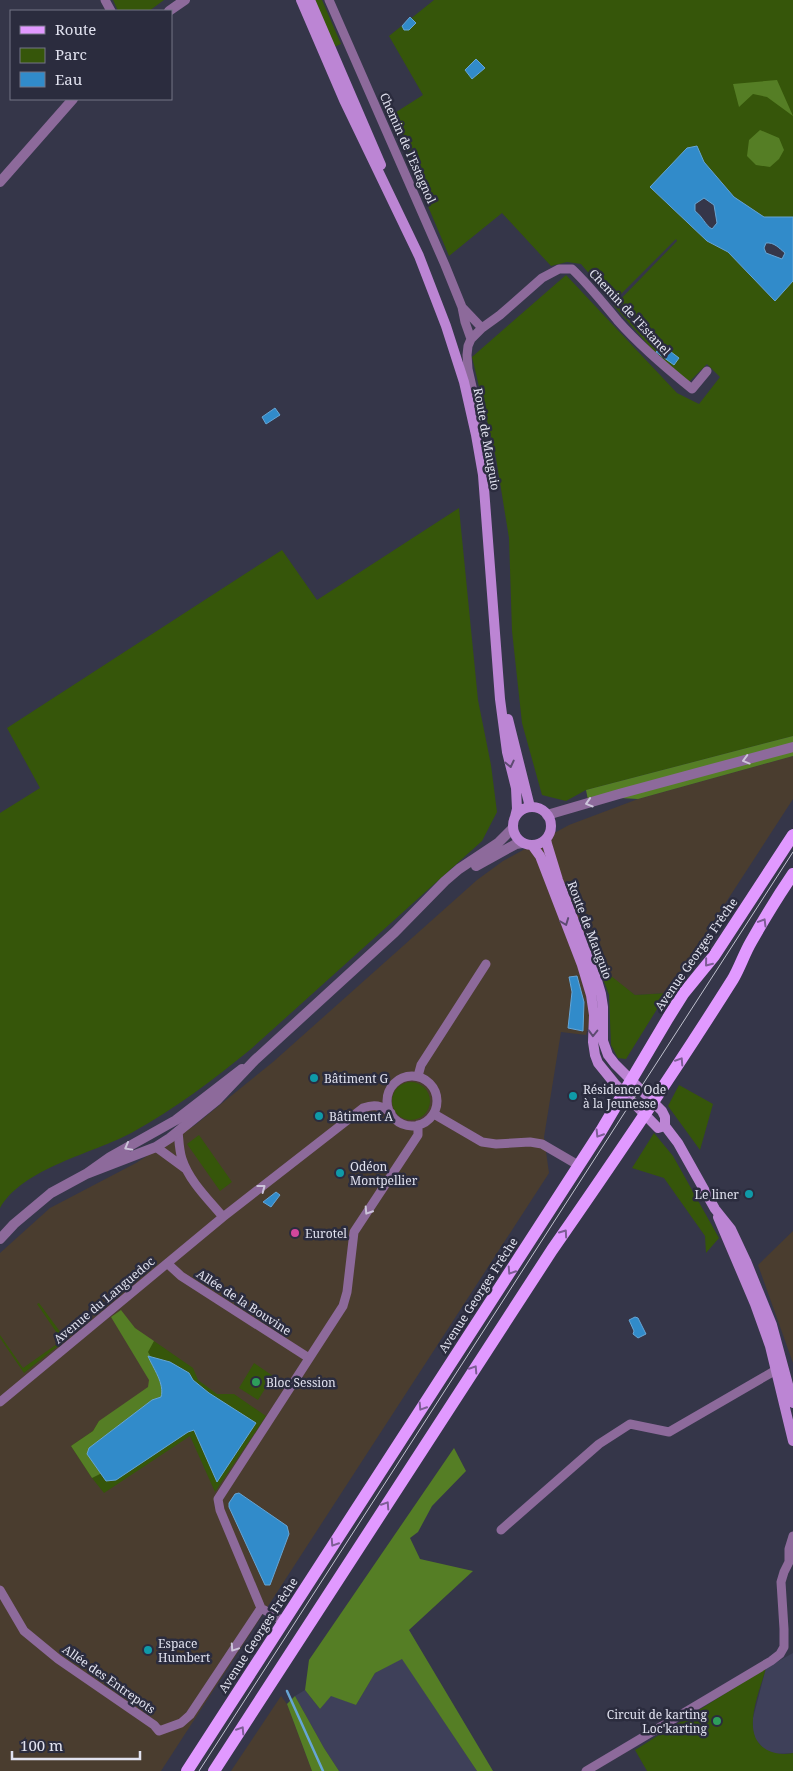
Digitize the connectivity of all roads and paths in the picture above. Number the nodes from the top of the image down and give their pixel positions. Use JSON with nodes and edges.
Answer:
{"nodes":[{"id":1,"x":185,"y":0,"type":"edge"},
{"id":2,"x":300,"y":0,"type":"edge"},
{"id":3,"x":310,"y":0,"type":"edge"},
{"id":4,"x":329,"y":0,"type":"edge"},
{"id":5,"x":170,"y":10,"type":"edge"},
{"id":6,"x":72,"y":100,"type":"edge"},
{"id":7,"x":0,"y":182,"type":"edge"},
{"id":8,"x":406,"y":228,"type":"junction"},
{"id":9,"x":462,"y":307,"type":"junction"},
{"id":10,"x":482,"y":328,"type":"junction"},
{"id":11,"x":471,"y":339,"type":"junction"},
{"id":12,"x":707,"y":371,"type":"dead end"},
{"id":13,"x":483,"y":475,"type":"junction"},
{"id":14,"x":497,"y":664,"type":"junction"},
{"id":15,"x":793,"y":747,"type":"edge"},
{"id":16,"x":530,"y":807,"type":"junction"},
{"id":17,"x":547,"y":815,"type":"junction"},
{"id":18,"x":515,"y":817,"type":"junction"},
{"id":19,"x":513,"y":828,"type":"junction"},
{"id":20,"x":793,"y":835,"type":"edge"},
{"id":21,"x":546,"y":838,"type":"junction"},
{"id":22,"x":527,"y":844,"type":"junction"},
{"id":23,"x":793,"y":874,"type":"edge"},
{"id":24,"x":428,"y":900,"type":"junction"},
{"id":25,"x":486,"y":964,"type":"dead end"},
{"id":26,"x":255,"y":1060,"type":"junction"},
{"id":27,"x":418,"y":1076,"type":"junction"},
{"id":28,"x":631,"y":1079,"type":"junction"},
{"id":29,"x":623,"y":1092,"type":"junction"},
{"id":30,"x":208,"y":1096,"type":"junction"},
{"id":31,"x":653,"y":1102,"type":"junction"},
{"id":32,"x":391,"y":1113,"type":"junction"},
{"id":33,"x":434,"y":1114,"type":"junction"},
{"id":34,"x":645,"y":1114,"type":"junction"},
{"id":35,"x":418,"y":1125,"type":"junction"},
{"id":36,"x":665,"y":1126,"type":"junction"},
{"id":37,"x":178,"y":1131,"type":"junction"},
{"id":38,"x":149,"y":1135,"type":"junction"},
{"id":39,"x":167,"y":1135,"type":"junction"},
{"id":40,"x":156,"y":1147,"type":"junction"},
{"id":41,"x":578,"y":1166,"type":"junction"},
{"id":42,"x":188,"y":1171,"type":"junction"},
{"id":43,"x":86,"y":1174,"type":"junction"},
{"id":44,"x":223,"y":1217,"type":"junction"},
{"id":45,"x":2,"y":1234,"type":"edge"},
{"id":46,"x":168,"y":1264,"type":"junction"},
{"id":47,"x":309,"y":1358,"type":"junction"},
{"id":48,"x":780,"y":1367,"type":"junction"},
{"id":49,"x":793,"y":1390,"type":"edge"},
{"id":50,"x":783,"y":1396,"type":"junction"},
{"id":51,"x":0,"y":1402,"type":"edge"},
{"id":52,"x":793,"y":1403,"type":"edge"},
{"id":53,"x":793,"y":1424,"type":"edge"},
{"id":54,"x":793,"y":1441,"type":"edge"},
{"id":55,"x":501,"y":1530,"type":"dead end"},
{"id":56,"x":793,"y":1536,"type":"edge"},
{"id":57,"x":791,"y":1562,"type":"edge"},
{"id":58,"x":0,"y":1590,"type":"edge"},
{"id":59,"x":261,"y":1608,"type":"junction"},
{"id":60,"x":283,"y":1621,"type":"junction"},
{"id":61,"x":187,"y":1771,"type":"edge"},
{"id":62,"x":214,"y":1771,"type":"edge"},
{"id":63,"x":586,"y":1771,"type":"edge"}],
"edges":[{"from":1,"to":5,"type":"street"},
{"from":2,"to":8,"type":"main road","name":"Route de Mauguio"},
{"from":3,"to":8,"type":"main road","name":"Route de Mauguio"},
{"from":4,"to":9,"type":"street","name":"Chemin de l'Estagnol"},
{"from":6,"to":7,"type":"street"},
{"from":8,"to":13,"type":"main road","name":"Route de Mauguio"},
{"from":9,"to":10,"type":"street","name":"Chemin de l'Estagnol"},
{"from":9,"to":11,"type":"street","name":"Chemin de l'Estagnol"},
{"from":10,"to":11,"type":"street"},
{"from":10,"to":12,"type":"street","name":"Chemin de l'Estanel"},
{"from":11,"to":13,"type":"street","name":"Chemin de l'Estagnol"},
{"from":13,"to":14,"type":"main road","name":"Route de Mauguio"},
{"from":14,"to":16,"type":"main road","name":"Route de Mauguio"},
{"from":14,"to":18,"type":"main road","name":"Route de Mauguio","one_way":true},
{"from":15,"to":17,"type":"street","one_way":true},
{"from":16,"to":17,"type":"main road"},
{"from":16,"to":18,"type":"main road"},
{"from":17,"to":21,"type":"main road"},
{"from":18,"to":19,"type":"main road"},
{"from":19,"to":22,"type":"main road"},
{"from":19,"to":24,"type":"street"},
{"from":20,"to":28,"type":"main road","name":"Avenue Georges Frêche","one_way":true},
{"from":21,"to":22,"type":"main road"},
{"from":21,"to":28,"type":"main road","name":"Route de Mauguio"},
{"from":22,"to":24,"type":"street"},
{"from":22,"to":29,"type":"main road","name":"Route de Mauguio","one_way":true},
{"from":31,"to":23,"type":"main road","one_way":true},
{"from":24,"to":26,"type":"street"},
{"from":25,"to":27,"type":"street"},
{"from":26,"to":30,"type":"street"},
{"from":26,"to":37,"type":"street"},
{"from":27,"to":32,"type":"street"},
{"from":27,"to":33,"type":"street"},
{"from":28,"to":29,"type":"main road","name":"Avenue Georges Frêche"},
{"from":28,"to":31,"type":"main road","name":"Route de Mauguio"},
{"from":29,"to":34,"type":"main road","name":"Route de Mauguio"},
{"from":29,"to":41,"type":"main road","name":"Avenue Georges Frêche","one_way":true},
{"from":30,"to":38,"type":"street"},
{"from":30,"to":39,"type":"street"},
{"from":31,"to":34,"type":"main road"},
{"from":31,"to":36,"type":"main road","name":"Route de Mauguio"},
{"from":32,"to":35,"type":"street"},
{"from":44,"to":32,"type":"street","name":"Avenue du Languedoc","one_way":true},
{"from":33,"to":35,"type":"street"},
{"from":33,"to":41,"type":"street"},
{"from":34,"to":36,"type":"main road","name":"Route de Mauguio"},
{"from":62,"to":34,"type":"main road","one_way":true},
{"from":35,"to":47,"type":"street","one_way":true},
{"from":36,"to":48,"type":"main road"},
{"from":37,"to":39,"type":"street"},
{"from":37,"to":40,"type":"street"},
{"from":37,"to":42,"type":"street"},
{"from":38,"to":39,"type":"street"},
{"from":38,"to":43,"type":"street","one_way":true},
{"from":39,"to":40,"type":"street"},
{"from":40,"to":42,"type":"street"},
{"from":40,"to":43,"type":"street"},
{"from":41,"to":60,"type":"main road","name":"Avenue Georges Frêche","one_way":true},
{"from":42,"to":44,"type":"street"},
{"from":43,"to":45,"type":"street"},
{"from":44,"to":46,"type":"street","name":"Avenue du Languedoc"},
{"from":46,"to":47,"type":"street","name":"Allée de la Bouvine"},
{"from":46,"to":51,"type":"street","name":"Avenue du Languedoc"},
{"from":47,"to":59,"type":"street"},
{"from":48,"to":49,"type":"main road"},
{"from":48,"to":50,"type":"main road"},
{"from":48,"to":52,"type":"main road"},
{"from":48,"to":55,"type":"street"},
{"from":50,"to":53,"type":"main road"},
{"from":50,"to":54,"type":"main road"},
{"from":56,"to":57,"type":"street"},
{"from":57,"to":63,"type":"street"},
{"from":59,"to":58,"type":"street","name":"Allée des Entrepots","one_way":true},
{"from":59,"to":60,"type":"street"},
{"from":60,"to":61,"type":"main road","name":"Avenue Georges Frêche"}]}
